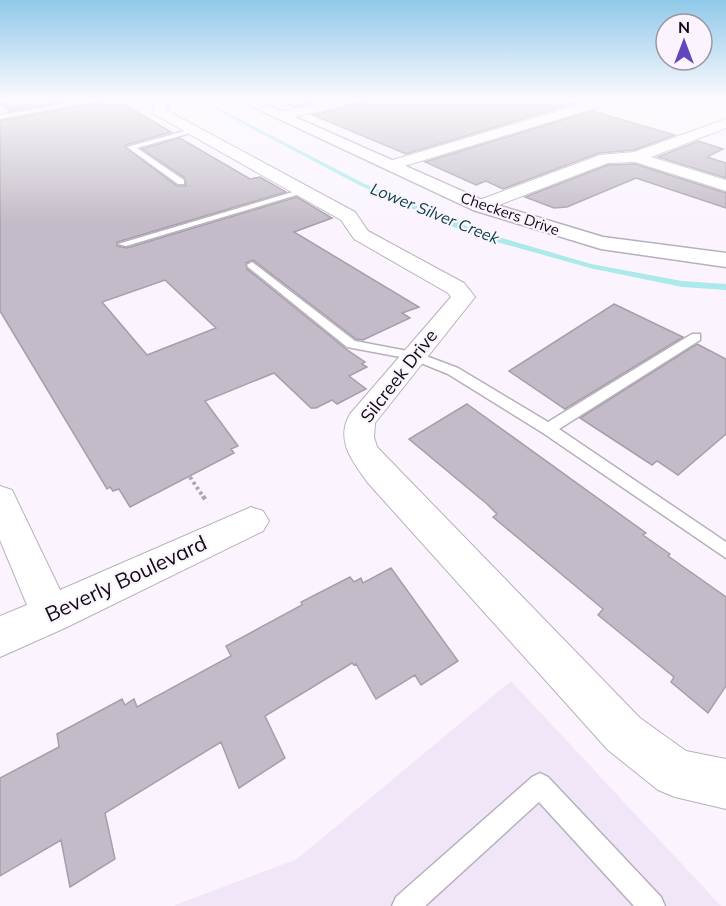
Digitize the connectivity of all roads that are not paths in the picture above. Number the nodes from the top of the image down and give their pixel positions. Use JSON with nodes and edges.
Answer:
{"nodes":[{"id":1,"x":157,"y":140,"type":"edge"},
{"id":2,"x":210,"y":140,"type":"edge"},
{"id":3,"x":336,"y":140,"type":"edge"},
{"id":4,"x":474,"y":140,"type":"edge"},
{"id":5,"x":680,"y":140,"type":"edge"},
{"id":6,"x":636,"y":157,"type":"junction"},
{"id":7,"x":392,"y":165,"type":"junction"},
{"id":8,"x":181,"y":182,"type":"dead end"},
{"id":9,"x":726,"y":186,"type":"edge"},
{"id":10,"x":306,"y":191,"type":"junction"},
{"id":11,"x":480,"y":206,"type":"junction"},
{"id":12,"x":123,"y":244,"type":"dead end"},
{"id":13,"x":726,"y":260,"type":"edge"},
{"id":14,"x":252,"y":265,"type":"dead end"},
{"id":15,"x":696,"y":337,"type":"dead end"},
{"id":16,"x":414,"y":356,"type":"junction"},
{"id":17,"x":548,"y":429,"type":"junction"},
{"id":18,"x":0,"y":500,"type":"edge"},
{"id":19,"x":251,"y":521,"type":"dead end"},
{"id":20,"x":726,"y":551,"type":"edge"},
{"id":21,"x":51,"y":615,"type":"junction"},
{"id":22,"x":0,"y":637,"type":"edge"},
{"id":23,"x":726,"y":784,"type":"edge"},
{"id":24,"x":405,"y":906,"type":"edge"},
{"id":25,"x":652,"y":906,"type":"edge"}],
"edges":[{"from":1,"to":8,"type":"lane"},
{"from":2,"to":10,"type":"street","name":"Silcreek Drive"},
{"from":3,"to":7,"type":"street","name":"Checkers Drive"},
{"from":4,"to":7,"type":"street"},
{"from":5,"to":6,"type":"street"},
{"from":6,"to":9,"type":"street"},
{"from":6,"to":11,"type":"street"},
{"from":7,"to":11,"type":"street","name":"Checkers Drive"},
{"from":10,"to":12,"type":"lane"},
{"from":10,"to":16,"type":"street","name":"Silcreek Drive"},
{"from":11,"to":13,"type":"street","name":"Checkers Drive"},
{"from":14,"to":16,"type":"lane"},
{"from":15,"to":17,"type":"lane"},
{"from":16,"to":17,"type":"lane"},
{"from":16,"to":23,"type":"street","name":"Silcreek Drive"},
{"from":17,"to":20,"type":"lane"},
{"from":18,"to":21,"type":"street"},
{"from":19,"to":21,"type":"street","name":"Beverly Boulevard"},
{"from":21,"to":22,"type":"street","name":"Beverly Boulevard"},
{"from":24,"to":25,"type":"lane"}]}
